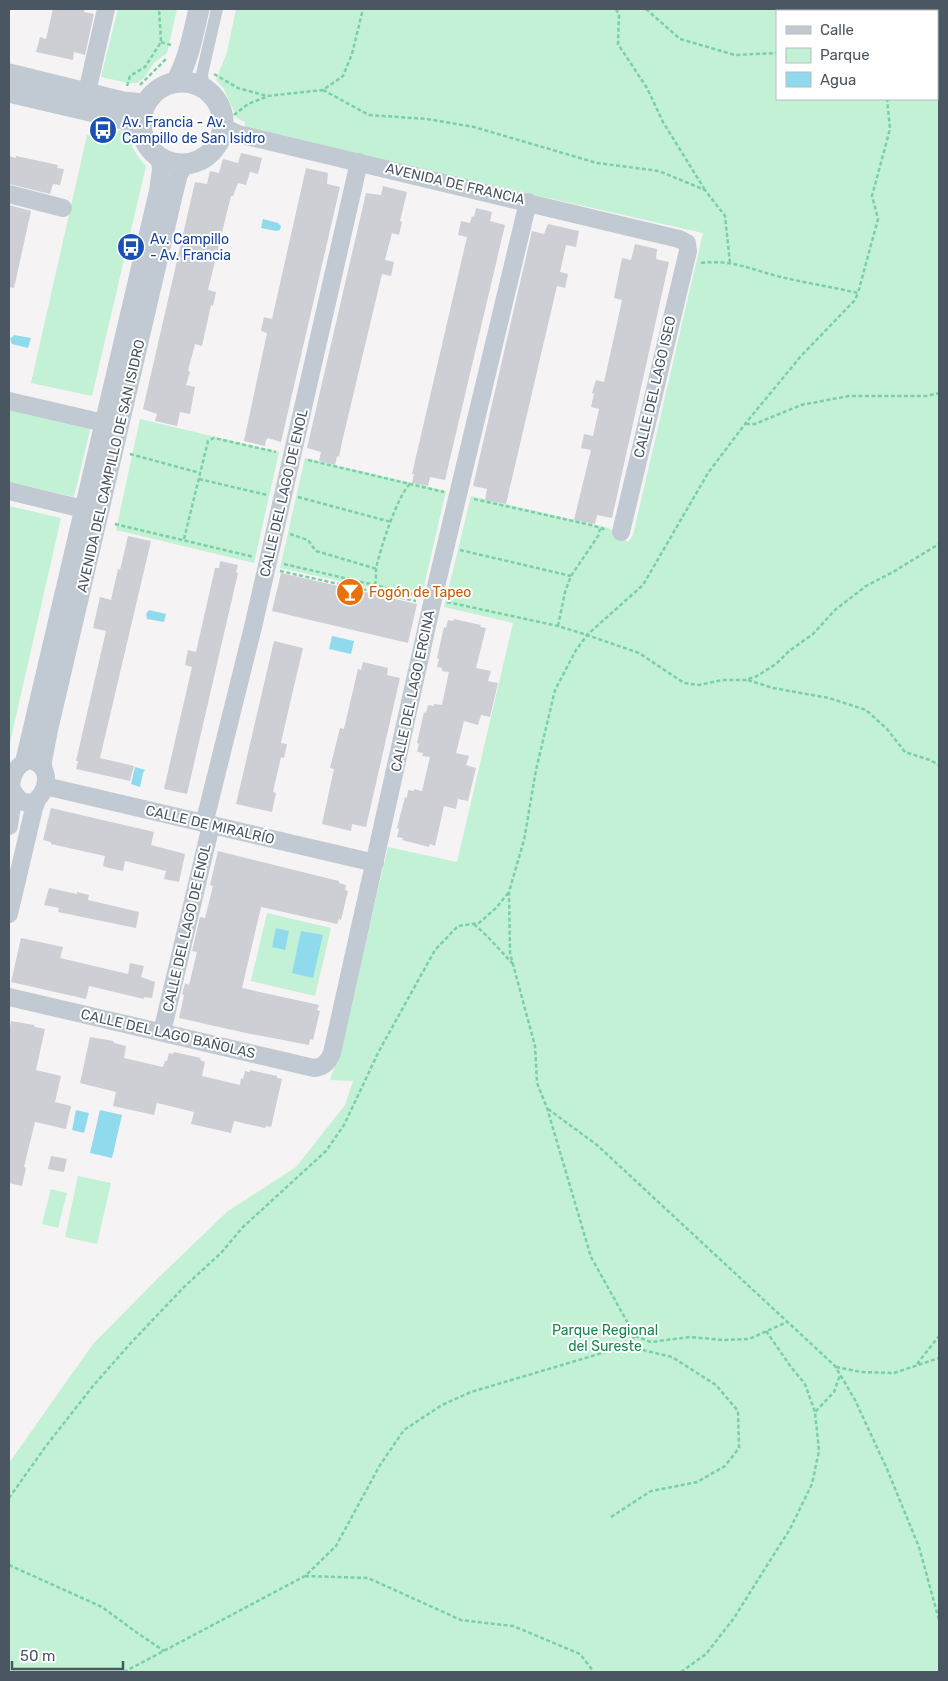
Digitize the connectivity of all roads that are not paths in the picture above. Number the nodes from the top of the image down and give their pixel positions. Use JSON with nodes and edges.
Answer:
{"nodes":[{"id":1,"x":106,"y":9,"type":"edge"},
{"id":2,"x":199,"y":9,"type":"edge"},
{"id":3,"x":217,"y":9,"type":"edge"},
{"id":4,"x":9,"y":74,"type":"edge"},
{"id":5,"x":178,"y":78,"type":"junction"},
{"id":6,"x":206,"y":80,"type":"junction"},
{"id":7,"x":9,"y":92,"type":"edge"},
{"id":8,"x":87,"y":92,"type":"junction"},
{"id":9,"x":136,"y":109,"type":"junction"},
{"id":10,"x":228,"y":124,"type":"junction"},
{"id":11,"x":160,"y":162,"type":"junction"},
{"id":12,"x":359,"y":162,"type":"junction"},
{"id":13,"x":183,"y":168,"type":"junction"},
{"id":14,"x":9,"y":194,"type":"edge"},
{"id":15,"x":528,"y":202,"type":"junction"},
{"id":16,"x":63,"y":208,"type":"dead end"},
{"id":17,"x":687,"y":243,"type":"joint"},
{"id":18,"x":9,"y":401,"type":"edge"},
{"id":19,"x":104,"y":423,"type":"junction"},
{"id":20,"x":9,"y":491,"type":"edge"},
{"id":21,"x":83,"y":509,"type":"junction"},
{"id":22,"x":621,"y":532,"type":"road end"},
{"id":23,"x":24,"y":762,"type":"junction"},
{"id":24,"x":44,"y":768,"type":"junction"},
{"id":25,"x":11,"y":783,"type":"edge"},
{"id":26,"x":41,"y":793,"type":"junction"},
{"id":27,"x":208,"y":824,"type":"junction"},
{"id":28,"x":9,"y":826,"type":"edge"},
{"id":29,"x":375,"y":863,"type":"junction"},
{"id":30,"x":9,"y":914,"type":"edge"},
{"id":31,"x":9,"y":997,"type":"edge"},
{"id":32,"x":162,"y":1032,"type":"junction"},
{"id":33,"x":326,"y":1064,"type":"joint"}],
"edges":[{"from":1,"to":8,"type":"street"},
{"from":2,"to":5,"type":"street"},
{"from":3,"to":6,"type":"street"},
{"from":4,"to":8,"type":"street"},
{"from":5,"to":6,"type":"street"},
{"from":5,"to":9,"type":"street"},
{"from":6,"to":10,"type":"street"},
{"from":7,"to":9,"type":"street"},
{"from":8,"to":9,"type":"street"},
{"from":9,"to":11,"type":"street"},
{"from":10,"to":12,"type":"street","name":"AVENIDA DE FRANCIA"},
{"from":10,"to":13,"type":"street"},
{"from":11,"to":13,"type":"street"},
{"from":11,"to":19,"type":"street","name":"AVENIDA DEL CAMPILLO DE SAN ISIDRO"},
{"from":12,"to":15,"type":"street","name":"AVENIDA DE FRANCIA"},
{"from":12,"to":27,"type":"street","name":"CALLE DEL LAGO DE ENOL"},
{"from":13,"to":24,"type":"street","name":"AVENIDA DEL CAMPILLO DE SAN ISIDRO"},
{"from":14,"to":16,"type":"street"},
{"from":15,"to":17,"type":"street","name":"AVENIDA DE FRANCIA"},
{"from":15,"to":29,"type":"street","name":"CALLE DEL LAGO ERCINA"},
{"from":17,"to":22,"type":"street","name":"CALLE DEL LAGO ISEO"},
{"from":18,"to":19,"type":"street"},
{"from":19,"to":21,"type":"street","name":"AVENIDA DEL CAMPILLO DE SAN ISIDRO"},
{"from":20,"to":21,"type":"street"},
{"from":21,"to":23,"type":"street","name":"AVENIDA DEL CAMPILLO DE SAN ISIDRO"},
{"from":23,"to":24,"type":"street"},
{"from":23,"to":25,"type":"street"},
{"from":24,"to":26,"type":"street"},
{"from":25,"to":26,"type":"street"},
{"from":25,"to":28,"type":"street"},
{"from":26,"to":27,"type":"street","name":"CALLE DE MIRALRÍO"},
{"from":26,"to":30,"type":"street"},
{"from":27,"to":29,"type":"street","name":"CALLE DE MIRALRÍO"},
{"from":27,"to":32,"type":"street","name":"CALLE DEL LAGO DE ENOL"},
{"from":29,"to":33,"type":"street","name":"CALLE DEL LAGO ERCINA"},
{"from":31,"to":32,"type":"street","name":"CALLE DEL LAGO BAÑOLAS"},
{"from":32,"to":33,"type":"street","name":"CALLE DEL LAGO BAÑOLAS"}]}
